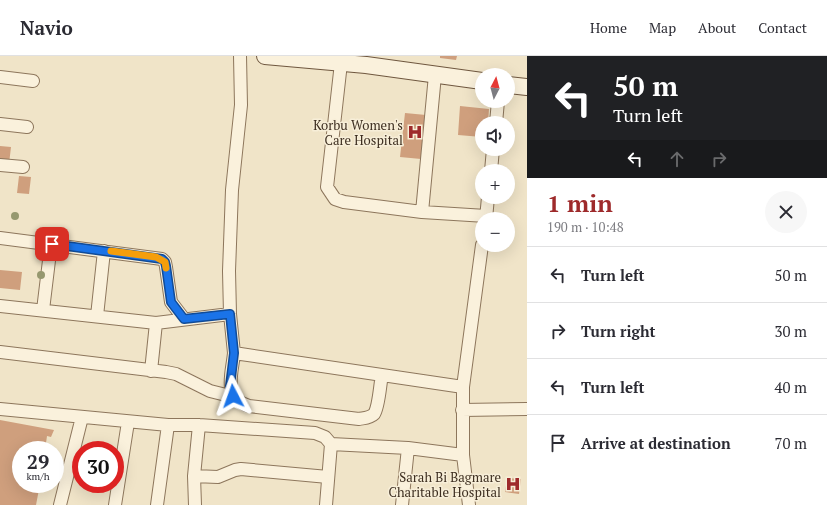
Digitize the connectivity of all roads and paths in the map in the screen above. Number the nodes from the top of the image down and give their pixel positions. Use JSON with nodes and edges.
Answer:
{"nodes":[{"id":1,"x":240,"y":56,"type":"edge"},
{"id":2,"x":265,"y":56,"type":"edge"},
{"id":3,"x":341,"y":63,"type":"junction"},
{"id":4,"x":435,"y":75,"type":"junction"},
{"id":5,"x":0,"y":77,"type":"edge"},
{"id":6,"x":475,"y":80,"type":"edge"},
{"id":7,"x":33,"y":81,"type":"dead end"},
{"id":8,"x":515,"y":86,"type":"edge"},
{"id":9,"x":527,"y":87,"type":"edge"},
{"id":10,"x":0,"y":124,"type":"edge"},
{"id":11,"x":27,"y":127,"type":"dead end"},
{"id":12,"x":0,"y":165,"type":"edge"},
{"id":13,"x":23,"y":167,"type":"dead end"},
{"id":14,"x":422,"y":212,"type":"junction"},
{"id":15,"x":475,"y":217,"type":"edge"},
{"id":16,"x":0,"y":238,"type":"edge"},
{"id":17,"x":52,"y":244,"type":"junction"},
{"id":18,"x":104,"y":251,"type":"junction"},
{"id":19,"x":481,"y":252,"type":"edge"},
{"id":20,"x":0,"y":306,"type":"edge"},
{"id":21,"x":43,"y":310,"type":"junction"},
{"id":22,"x":230,"y":314,"type":"junction"},
{"id":23,"x":97,"y":316,"type":"junction"},
{"id":24,"x":184,"y":319,"type":"junction"},
{"id":25,"x":156,"y":323,"type":"junction"},
{"id":26,"x":0,"y":352,"type":"edge"},
{"id":27,"x":234,"y":353,"type":"junction"},
{"id":28,"x":151,"y":371,"type":"junction"},
{"id":29,"x":382,"y":375,"type":"junction"},
{"id":30,"x":463,"y":386,"type":"junction"},
{"id":31,"x":234,"y":397,"type":"junction"},
{"id":32,"x":0,"y":409,"type":"edge"},
{"id":33,"x":527,"y":409,"type":"edge"},
{"id":34,"x":462,"y":410,"type":"junction"},
{"id":35,"x":82,"y":417,"type":"junction"},
{"id":36,"x":128,"y":422,"type":"junction"},
{"id":37,"x":168,"y":425,"type":"junction"},
{"id":38,"x":199,"y":425,"type":"junction"},
{"id":39,"x":331,"y":444,"type":"junction"},
{"id":40,"x":408,"y":448,"type":"junction"},
{"id":41,"x":464,"y":455,"type":"junction"},
{"id":42,"x":194,"y":476,"type":"junction"},
{"id":43,"x":328,"y":477,"type":"junction"},
{"id":44,"x":60,"y":505,"type":"edge"},
{"id":45,"x":115,"y":505,"type":"edge"},
{"id":46,"x":157,"y":505,"type":"edge"},
{"id":47,"x":195,"y":505,"type":"edge"},
{"id":48,"x":326,"y":505,"type":"edge"},
{"id":49,"x":402,"y":505,"type":"edge"},
{"id":50,"x":469,"y":505,"type":"edge"}],
"edges":[{"from":1,"to":22,"type":"street"},
{"from":2,"to":3,"type":"street"},
{"from":3,"to":4,"type":"street"},
{"from":3,"to":14,"type":"street"},
{"from":4,"to":6,"type":"street"},
{"from":4,"to":14,"type":"street"},
{"from":5,"to":7,"type":"street"},
{"from":8,"to":9,"type":"street"},
{"from":10,"to":11,"type":"street"},
{"from":12,"to":13,"type":"street"},
{"from":14,"to":15,"type":"street"},
{"from":16,"to":17,"type":"street"},
{"from":17,"to":18,"type":"street"},
{"from":17,"to":21,"type":"street"},
{"from":18,"to":23,"type":"street"},
{"from":18,"to":24,"type":"street"},
{"from":19,"to":30,"type":"street"},
{"from":20,"to":21,"type":"street"},
{"from":21,"to":23,"type":"street"},
{"from":22,"to":24,"type":"street"},
{"from":22,"to":27,"type":"street"},
{"from":23,"to":25,"type":"street"},
{"from":24,"to":25,"type":"street"},
{"from":25,"to":28,"type":"street"},
{"from":26,"to":28,"type":"street"},
{"from":27,"to":29,"type":"street"},
{"from":27,"to":31,"type":"street"},
{"from":28,"to":31,"type":"street"},
{"from":29,"to":30,"type":"street"},
{"from":29,"to":31,"type":"street"},
{"from":30,"to":34,"type":"street"},
{"from":32,"to":35,"type":"street"},
{"from":33,"to":34,"type":"street"},
{"from":34,"to":41,"type":"street"},
{"from":35,"to":36,"type":"street"},
{"from":35,"to":44,"type":"street"},
{"from":36,"to":37,"type":"street"},
{"from":36,"to":45,"type":"street"},
{"from":37,"to":38,"type":"street"},
{"from":37,"to":46,"type":"street"},
{"from":38,"to":39,"type":"street"},
{"from":38,"to":42,"type":"street"},
{"from":39,"to":40,"type":"street"},
{"from":39,"to":43,"type":"street"},
{"from":40,"to":41,"type":"street"},
{"from":40,"to":49,"type":"street"},
{"from":41,"to":50,"type":"street"},
{"from":42,"to":43,"type":"street"},
{"from":42,"to":47,"type":"street"},
{"from":43,"to":48,"type":"street"}]}
